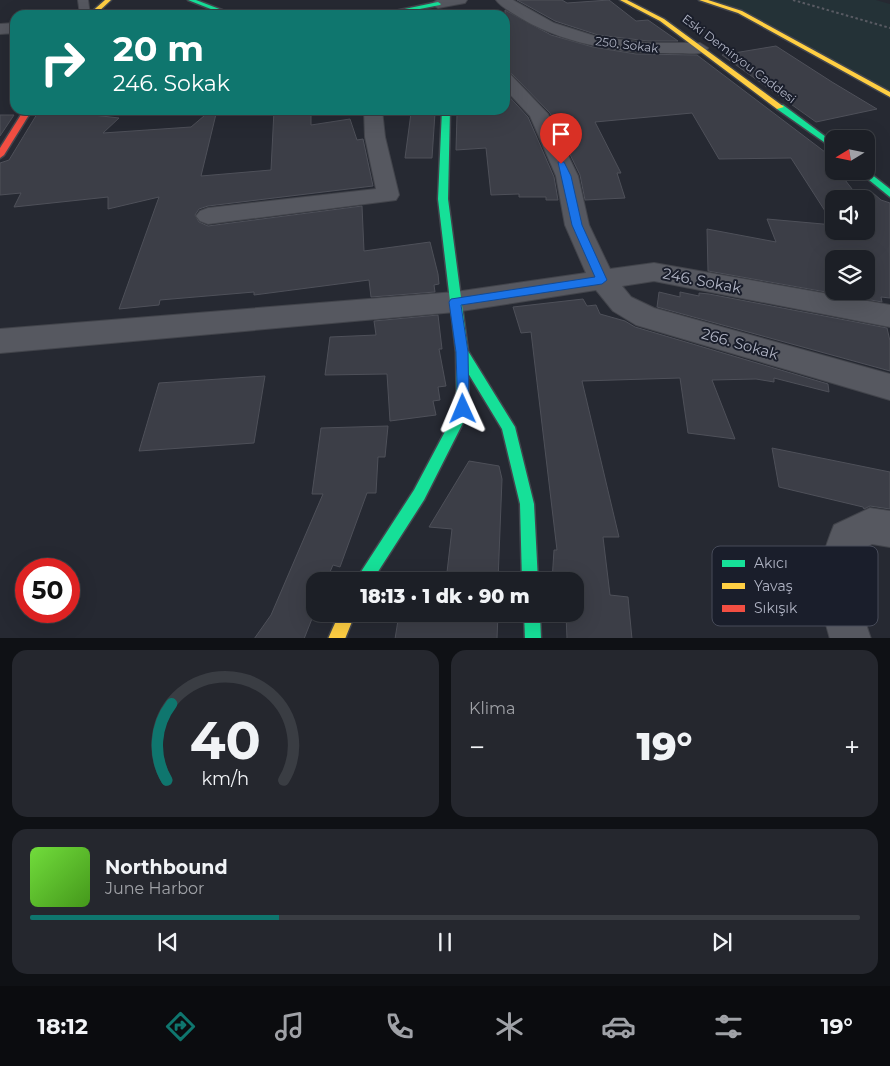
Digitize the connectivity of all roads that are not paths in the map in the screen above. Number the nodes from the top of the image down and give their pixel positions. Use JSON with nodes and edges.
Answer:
{"nodes":[{"id":1,"x":108,"y":0,"type":"edge"},
{"id":2,"x":191,"y":0,"type":"edge"},
{"id":3,"x":460,"y":0,"type":"edge"},
{"id":4,"x":504,"y":0,"type":"edge"},
{"id":5,"x":625,"y":0,"type":"edge"},
{"id":6,"x":702,"y":0,"type":"edge"},
{"id":7,"x":437,"y":6,"type":"edge"},
{"id":8,"x":97,"y":10,"type":"edge"},
{"id":9,"x":218,"y":10,"type":"edge"},
{"id":10,"x":411,"y":10,"type":"edge"},
{"id":11,"x":543,"y":23,"type":"junction"},
{"id":12,"x":515,"y":26,"type":"dead end"},
{"id":13,"x":700,"y":48,"type":"junction"},
{"id":14,"x":510,"y":84,"type":"edge"},
{"id":15,"x":890,"y":94,"type":"edge"},
{"id":16,"x":25,"y":115,"type":"edge"},
{"id":17,"x":373,"y":115,"type":"edge"},
{"id":18,"x":446,"y":115,"type":"edge"},
{"id":19,"x":825,"y":140,"type":"edge"},
{"id":20,"x":0,"y":155,"type":"edge"},
{"id":21,"x":873,"y":180,"type":"edge"},
{"id":22,"x":890,"y":194,"type":"edge"},
{"id":23,"x":208,"y":216,"type":"dead end"},
{"id":24,"x":602,"y":280,"type":"junction"},
{"id":25,"x":455,"y":302,"type":"junction"},
{"id":26,"x":890,"y":316,"type":"edge"},
{"id":27,"x":0,"y":341,"type":"edge"},
{"id":28,"x":462,"y":352,"type":"junction"},
{"id":29,"x":890,"y":386,"type":"edge"},
{"id":30,"x":890,"y":529,"type":"edge"},
{"id":31,"x":844,"y":546,"type":"edge"},
{"id":32,"x":369,"y":572,"type":"edge"},
{"id":33,"x":530,"y":572,"type":"edge"},
{"id":34,"x":343,"y":622,"type":"edge"},
{"id":35,"x":532,"y":622,"type":"edge"},
{"id":36,"x":847,"y":626,"type":"edge"},
{"id":37,"x":336,"y":638,"type":"edge"},
{"id":38,"x":533,"y":638,"type":"edge"},
{"id":39,"x":851,"y":638,"type":"edge"}],
"edges":[{"from":1,"to":8,"type":"main road"},
{"from":2,"to":9,"type":"main road"},
{"from":3,"to":7,"type":"street"},
{"from":4,"to":11,"type":"street","name":"250. Sokak"},
{"from":5,"to":13,"type":"main road","name":"Eski Demiryou Caddesi"},
{"from":6,"to":15,"type":"main road"},
{"from":7,"to":10,"type":"main road"},
{"from":11,"to":12,"type":"street"},
{"from":11,"to":13,"type":"street","name":"250. Sokak"},
{"from":13,"to":19,"type":"main road","name":"Eski Demiryou Caddesi"},
{"from":14,"to":24,"type":"street","name":"266. Sokak"},
{"from":16,"to":20,"type":"main road"},
{"from":17,"to":23,"type":"street"},
{"from":18,"to":25,"type":"main road"},
{"from":21,"to":22,"type":"main road"},
{"from":24,"to":25,"type":"street","name":"246. Sokak"},
{"from":24,"to":26,"type":"street","name":"246. Sokak"},
{"from":24,"to":29,"type":"street","name":"266. Sokak"},
{"from":25,"to":27,"type":"street","name":"246. Sokak"},
{"from":25,"to":28,"type":"main road"},
{"from":28,"to":32,"type":"main road"},
{"from":28,"to":33,"type":"main road"},
{"from":30,"to":31,"type":"street"},
{"from":34,"to":37,"type":"main road"},
{"from":35,"to":38,"type":"main road"},
{"from":36,"to":39,"type":"street"}]}
